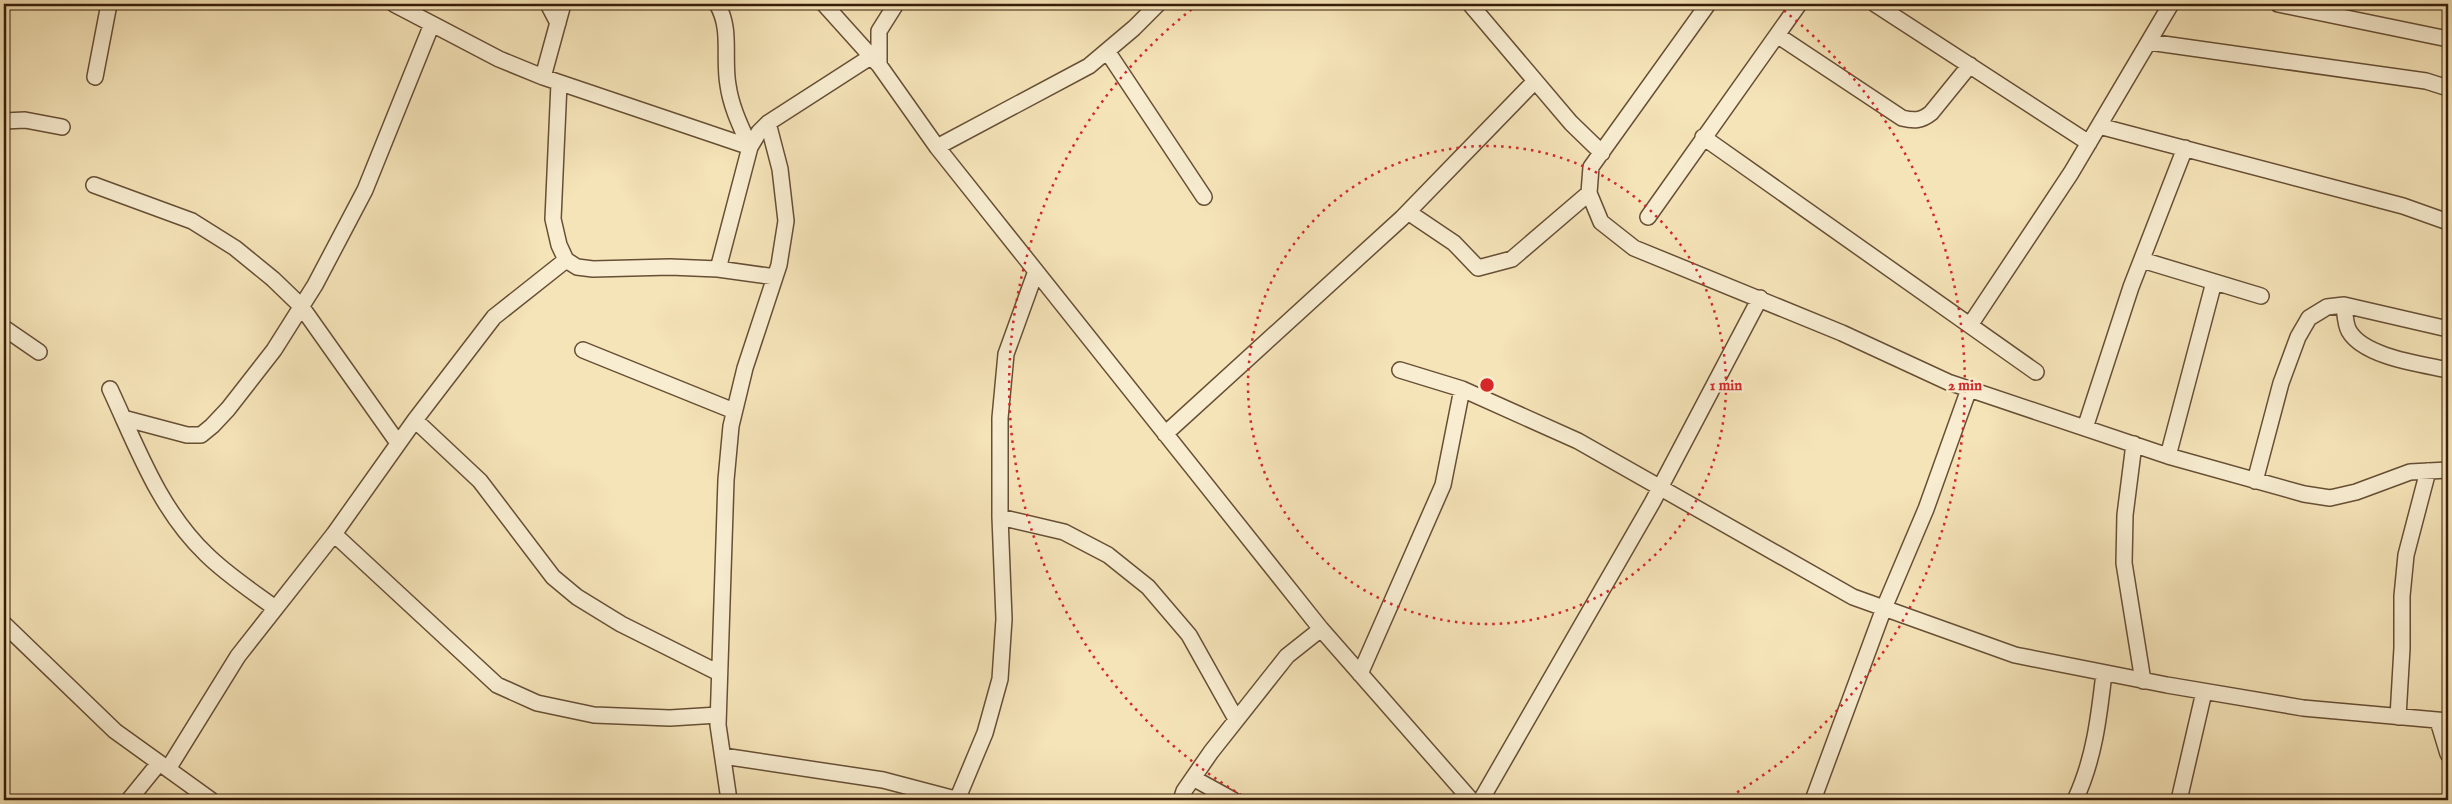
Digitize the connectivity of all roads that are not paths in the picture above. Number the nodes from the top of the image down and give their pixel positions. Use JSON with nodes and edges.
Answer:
{"nodes":[{"id":1,"x":109,"y":4,"type":"edge"},
{"id":2,"x":394,"y":4,"type":"edge"},
{"id":3,"x":548,"y":4,"type":"edge"},
{"id":4,"x":563,"y":4,"type":"edge"},
{"id":5,"x":717,"y":4,"type":"edge"},
{"id":6,"x":824,"y":4,"type":"edge"},
{"id":7,"x":896,"y":4,"type":"edge"},
{"id":8,"x":1158,"y":4,"type":"edge"},
{"id":9,"x":1470,"y":4,"type":"edge"},
{"id":10,"x":1708,"y":4,"type":"edge"},
{"id":11,"x":1799,"y":4,"type":"edge"},
{"id":12,"x":1875,"y":4,"type":"edge"},
{"id":13,"x":2171,"y":4,"type":"edge"},
{"id":14,"x":2278,"y":4,"type":"edge"},
{"id":15,"x":558,"y":23,"type":"junction"},
{"id":16,"x":432,"y":24,"type":"junction"},
{"id":17,"x":1777,"y":35,"type":"junction"},
{"id":18,"x":2448,"y":39,"type":"edge"},
{"id":19,"x":2149,"y":42,"type":"junction"},
{"id":20,"x":1107,"y":51,"type":"junction"},
{"id":21,"x":876,"y":61,"type":"junction"},
{"id":22,"x":1970,"y":65,"type":"junction"},
{"id":23,"x":95,"y":77,"type":"dead end"},
{"id":24,"x":543,"y":77,"type":"junction"},
{"id":25,"x":1535,"y":81,"type":"junction"},
{"id":26,"x":559,"y":83,"type":"junction"},
{"id":27,"x":2448,"y":88,"type":"edge"},
{"id":28,"x":4,"y":121,"type":"edge"},
{"id":29,"x":768,"y":123,"type":"junction"},
{"id":30,"x":2099,"y":126,"type":"junction"},
{"id":31,"x":62,"y":127,"type":"dead end"},
{"id":32,"x":1703,"y":136,"type":"junction"},
{"id":33,"x":2089,"y":143,"type":"junction"},
{"id":34,"x":750,"y":148,"type":"junction"},
{"id":35,"x":937,"y":148,"type":"junction"},
{"id":36,"x":2185,"y":148,"type":"junction"},
{"id":37,"x":1602,"y":153,"type":"junction"},
{"id":38,"x":94,"y":185,"type":"dead end"},
{"id":39,"x":1589,"y":193,"type":"junction"},
{"id":40,"x":1204,"y":197,"type":"dead end"},
{"id":41,"x":1408,"y":212,"type":"junction"},
{"id":42,"x":1648,"y":217,"type":"dead end"},
{"id":43,"x":2448,"y":222,"type":"edge"},
{"id":44,"x":566,"y":260,"type":"junction"},
{"id":45,"x":2142,"y":260,"type":"junction"},
{"id":46,"x":718,"y":269,"type":"junction"},
{"id":47,"x":1036,"y":271,"type":"junction"},
{"id":48,"x":775,"y":277,"type":"junction"},
{"id":49,"x":2214,"y":282,"type":"junction"},
{"id":50,"x":2261,"y":296,"type":"dead end"},
{"id":51,"x":1760,"y":298,"type":"junction"},
{"id":52,"x":2344,"y":305,"type":"junction"},
{"id":53,"x":301,"y":306,"type":"junction"},
{"id":54,"x":1970,"y":325,"type":"junction"},
{"id":55,"x":4,"y":328,"type":"edge"},
{"id":56,"x":2448,"y":329,"type":"edge"},
{"id":57,"x":583,"y":350,"type":"dead end"},
{"id":58,"x":39,"y":352,"type":"dead end"},
{"id":59,"x":1400,"y":370,"type":"dead end"},
{"id":60,"x":2448,"y":370,"type":"edge"},
{"id":61,"x":2036,"y":372,"type":"dead end"},
{"id":62,"x":110,"y":389,"type":"dead end"},
{"id":63,"x":1462,"y":389,"type":"junction"},
{"id":64,"x":1969,"y":389,"type":"junction"},
{"id":65,"x":734,"y":411,"type":"junction"},
{"id":66,"x":123,"y":418,"type":"junction"},
{"id":67,"x":415,"y":420,"type":"junction"},
{"id":68,"x":2085,"y":428,"type":"junction"},
{"id":69,"x":1165,"y":434,"type":"junction"},
{"id":70,"x":398,"y":443,"type":"junction"},
{"id":71,"x":2134,"y":444,"type":"junction"},
{"id":72,"x":2168,"y":456,"type":"junction"},
{"id":73,"x":2448,"y":470,"type":"edge"},
{"id":74,"x":2428,"y":471,"type":"junction"},
{"id":75,"x":2255,"y":481,"type":"junction"},
{"id":76,"x":1660,"y":489,"type":"junction"},
{"id":77,"x":1000,"y":517,"type":"junction"},
{"id":78,"x":334,"y":534,"type":"junction"},
{"id":79,"x":275,"y":608,"type":"junction"},
{"id":80,"x":1884,"y":608,"type":"junction"},
{"id":81,"x":4,"y":624,"type":"edge"},
{"id":82,"x":1320,"y":629,"type":"junction"},
{"id":83,"x":719,"y":673,"type":"junction"},
{"id":84,"x":2104,"y":673,"type":"junction"},
{"id":85,"x":1360,"y":674,"type":"junction"},
{"id":86,"x":2142,"y":681,"type":"junction"},
{"id":87,"x":2204,"y":692,"type":"junction"},
{"id":88,"x":718,"y":715,"type":"junction"},
{"id":89,"x":2398,"y":717,"type":"junction"},
{"id":90,"x":1236,"y":719,"type":"junction"},
{"id":91,"x":2443,"y":721,"type":"edge"},
{"id":92,"x":2448,"y":754,"type":"edge"},
{"id":93,"x":722,"y":756,"type":"junction"},
{"id":94,"x":164,"y":766,"type":"junction"},
{"id":95,"x":1193,"y":778,"type":"junction"},
{"id":96,"x":129,"y":800,"type":"edge"},
{"id":97,"x":211,"y":800,"type":"edge"},
{"id":98,"x":729,"y":800,"type":"edge"},
{"id":99,"x":958,"y":800,"type":"edge"},
{"id":100,"x":1181,"y":800,"type":"edge"},
{"id":101,"x":1233,"y":800,"type":"edge"},
{"id":102,"x":1471,"y":800,"type":"edge"},
{"id":103,"x":1481,"y":800,"type":"edge"},
{"id":104,"x":1813,"y":800,"type":"edge"},
{"id":105,"x":2075,"y":800,"type":"edge"},
{"id":106,"x":2179,"y":800,"type":"edge"}],
"edges":[{"from":1,"to":23,"type":"street"},
{"from":2,"to":16,"type":"street"},
{"from":3,"to":15,"type":"street"},
{"from":4,"to":15,"type":"street"},
{"from":5,"to":34,"type":"street"},
{"from":6,"to":21,"type":"street"},
{"from":7,"to":21,"type":"street"},
{"from":8,"to":20,"type":"street"},
{"from":9,"to":25,"type":"street"},
{"from":10,"to":37,"type":"street"},
{"from":11,"to":17,"type":"street"},
{"from":12,"to":22,"type":"street"},
{"from":13,"to":19,"type":"street"},
{"from":14,"to":18,"type":"street"},
{"from":15,"to":24,"type":"street"},
{"from":16,"to":24,"type":"street"},
{"from":16,"to":53,"type":"street"},
{"from":17,"to":22,"type":"street"},
{"from":17,"to":32,"type":"street"},
{"from":19,"to":27,"type":"street"},
{"from":19,"to":30,"type":"street"},
{"from":20,"to":35,"type":"street"},
{"from":20,"to":40,"type":"street"},
{"from":21,"to":29,"type":"street"},
{"from":21,"to":35,"type":"street"},
{"from":22,"to":33,"type":"street"},
{"from":24,"to":26,"type":"street"},
{"from":25,"to":37,"type":"street"},
{"from":25,"to":41,"type":"street"},
{"from":26,"to":34,"type":"street"},
{"from":26,"to":44,"type":"street"},
{"from":28,"to":31,"type":"street"},
{"from":29,"to":34,"type":"street"},
{"from":29,"to":48,"type":"street"},
{"from":30,"to":33,"type":"street"},
{"from":30,"to":36,"type":"street"},
{"from":32,"to":42,"type":"street"},
{"from":32,"to":54,"type":"street"},
{"from":33,"to":54,"type":"street"},
{"from":34,"to":46,"type":"street"},
{"from":35,"to":47,"type":"street"},
{"from":36,"to":43,"type":"street"},
{"from":36,"to":45,"type":"street"},
{"from":37,"to":39,"type":"street"},
{"from":38,"to":53,"type":"street"},
{"from":39,"to":41,"type":"street"},
{"from":39,"to":51,"type":"street"},
{"from":41,"to":69,"type":"street"},
{"from":44,"to":46,"type":"street"},
{"from":44,"to":67,"type":"street"},
{"from":45,"to":49,"type":"street"},
{"from":45,"to":68,"type":"street"},
{"from":46,"to":48,"type":"street"},
{"from":47,"to":69,"type":"street"},
{"from":47,"to":77,"type":"street"},
{"from":48,"to":65,"type":"street"},
{"from":49,"to":50,"type":"street"},
{"from":49,"to":72,"type":"street"},
{"from":51,"to":64,"type":"street"},
{"from":51,"to":76,"type":"street"},
{"from":52,"to":56,"type":"street"},
{"from":52,"to":60,"type":"street"},
{"from":52,"to":75,"type":"street"},
{"from":53,"to":66,"type":"street"},
{"from":53,"to":70,"type":"street"},
{"from":54,"to":61,"type":"street"},
{"from":55,"to":58,"type":"street"},
{"from":57,"to":65,"type":"street"},
{"from":59,"to":63,"type":"street"},
{"from":62,"to":66,"type":"street"},
{"from":63,"to":76,"type":"street"},
{"from":63,"to":85,"type":"street"},
{"from":64,"to":68,"type":"street"},
{"from":64,"to":80,"type":"street"},
{"from":65,"to":83,"type":"street"},
{"from":66,"to":79,"type":"street"},
{"from":67,"to":70,"type":"street"},
{"from":67,"to":83,"type":"street"},
{"from":68,"to":71,"type":"street"},
{"from":69,"to":82,"type":"street"},
{"from":70,"to":78,"type":"street"},
{"from":71,"to":72,"type":"street"},
{"from":71,"to":86,"type":"street"},
{"from":72,"to":75,"type":"street"},
{"from":73,"to":74,"type":"street"},
{"from":74,"to":75,"type":"street"},
{"from":74,"to":89,"type":"street"},
{"from":76,"to":80,"type":"street"},
{"from":76,"to":103,"type":"street"},
{"from":77,"to":90,"type":"street"},
{"from":77,"to":99,"type":"street"},
{"from":78,"to":79,"type":"street"},
{"from":78,"to":88,"type":"street"},
{"from":79,"to":94,"type":"street"},
{"from":80,"to":84,"type":"street"},
{"from":80,"to":104,"type":"street"},
{"from":81,"to":94,"type":"street"},
{"from":82,"to":85,"type":"street"},
{"from":82,"to":90,"type":"street"},
{"from":83,"to":88,"type":"street"},
{"from":84,"to":86,"type":"street"},
{"from":84,"to":105,"type":"street"},
{"from":85,"to":102,"type":"street"},
{"from":86,"to":87,"type":"street"},
{"from":87,"to":89,"type":"street"},
{"from":87,"to":106,"type":"street"},
{"from":88,"to":93,"type":"street"},
{"from":89,"to":91,"type":"street"},
{"from":90,"to":95,"type":"street"},
{"from":91,"to":92,"type":"street"},
{"from":93,"to":98,"type":"street"},
{"from":93,"to":99,"type":"street"},
{"from":94,"to":96,"type":"street"},
{"from":94,"to":97,"type":"street"},
{"from":95,"to":100,"type":"street"},
{"from":95,"to":101,"type":"street"}]}
